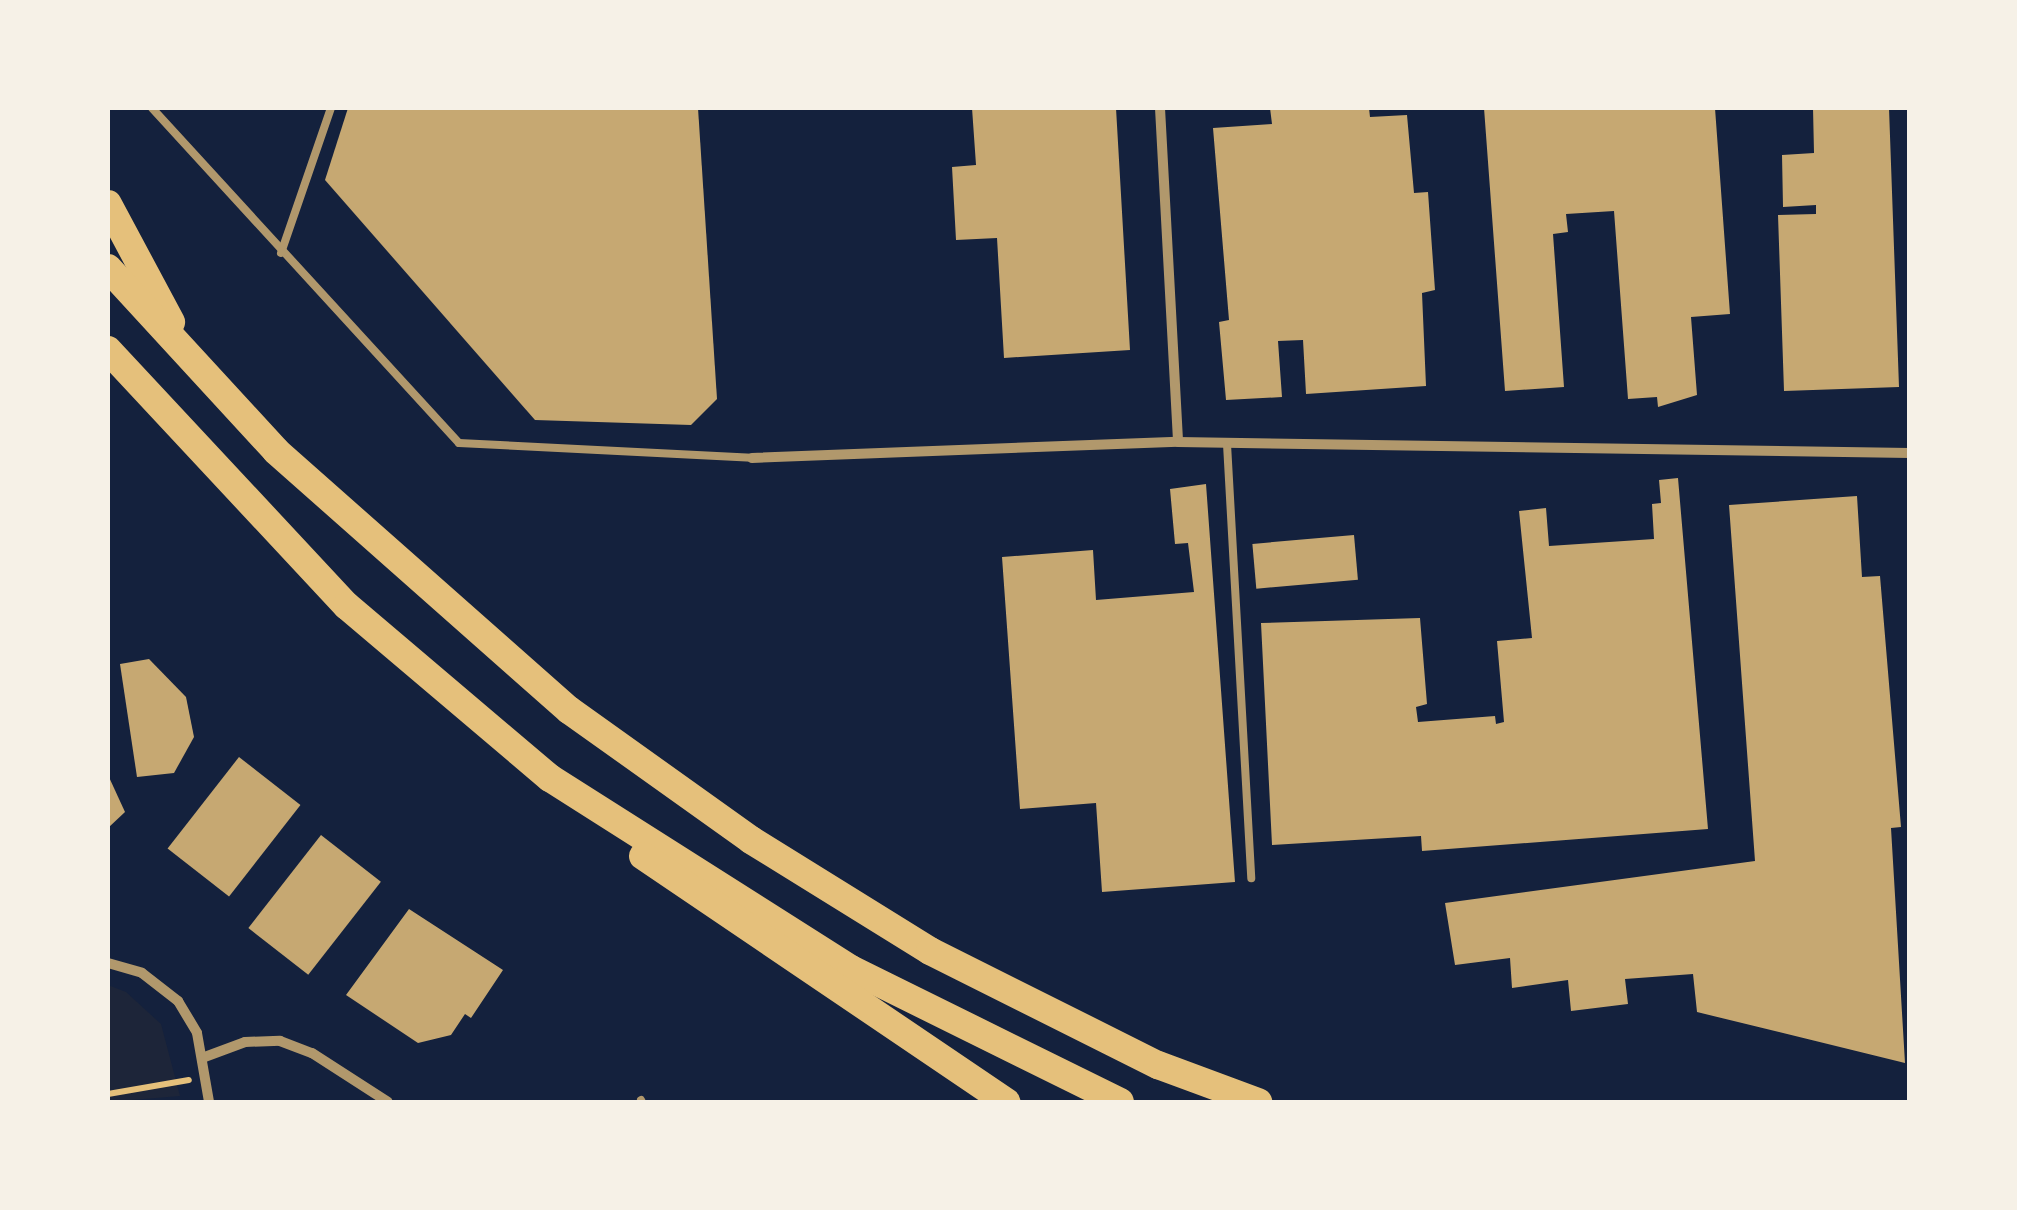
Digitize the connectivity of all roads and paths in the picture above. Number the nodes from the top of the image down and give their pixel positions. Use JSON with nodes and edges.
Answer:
{"nodes":[{"id":1,"x":152,"y":108,"type":"edge"},
{"id":2,"x":331,"y":108,"type":"edge"},
{"id":3,"x":1160,"y":108,"type":"edge"},
{"id":4,"x":108,"y":204,"type":"edge"},
{"id":5,"x":282,"y":253,"type":"junction"},
{"id":6,"x":108,"y":268,"type":"edge"},
{"id":7,"x":108,"y":350,"type":"edge"},
{"id":8,"x":195,"y":367,"type":"junction"},
{"id":9,"x":1178,"y":442,"type":"junction"},
{"id":10,"x":1227,"y":444,"type":"junction"},
{"id":11,"x":1910,"y":454,"type":"edge"},
{"id":12,"x":752,"y":458,"type":"joint"},
{"id":13,"x":550,"y":778,"type":"junction"},
{"id":14,"x":1250,"y":878,"type":"dead end"},
{"id":15,"x":108,"y":963,"type":"edge"},
{"id":16,"x":202,"y":1058,"type":"junction"},
{"id":17,"x":182,"y":1081,"type":"dead end"},
{"id":18,"x":108,"y":1094,"type":"edge"},
{"id":19,"x":209,"y":1102,"type":"edge"},
{"id":20,"x":388,"y":1102,"type":"edge"},
{"id":21,"x":1006,"y":1102,"type":"edge"},
{"id":22,"x":1120,"y":1102,"type":"edge"},
{"id":23,"x":1258,"y":1102,"type":"edge"}],
"edges":[{"from":1,"to":5,"type":"lane"},
{"from":2,"to":5,"type":"lane"},
{"from":3,"to":9,"type":"street"},
{"from":4,"to":8,"type":"highway"},
{"from":5,"to":12,"type":"lane"},
{"from":6,"to":8,"type":"highway"},
{"from":7,"to":13,"type":"highway"},
{"from":8,"to":23,"type":"highway"},
{"from":9,"to":10,"type":"street"},
{"from":9,"to":12,"type":"street"},
{"from":10,"to":11,"type":"street"},
{"from":10,"to":14,"type":"lane"},
{"from":13,"to":21,"type":"highway"},
{"from":13,"to":22,"type":"highway"},
{"from":15,"to":16,"type":"street"},
{"from":16,"to":19,"type":"street"},
{"from":16,"to":20,"type":"street"},
{"from":17,"to":18,"type":"path"}]}
